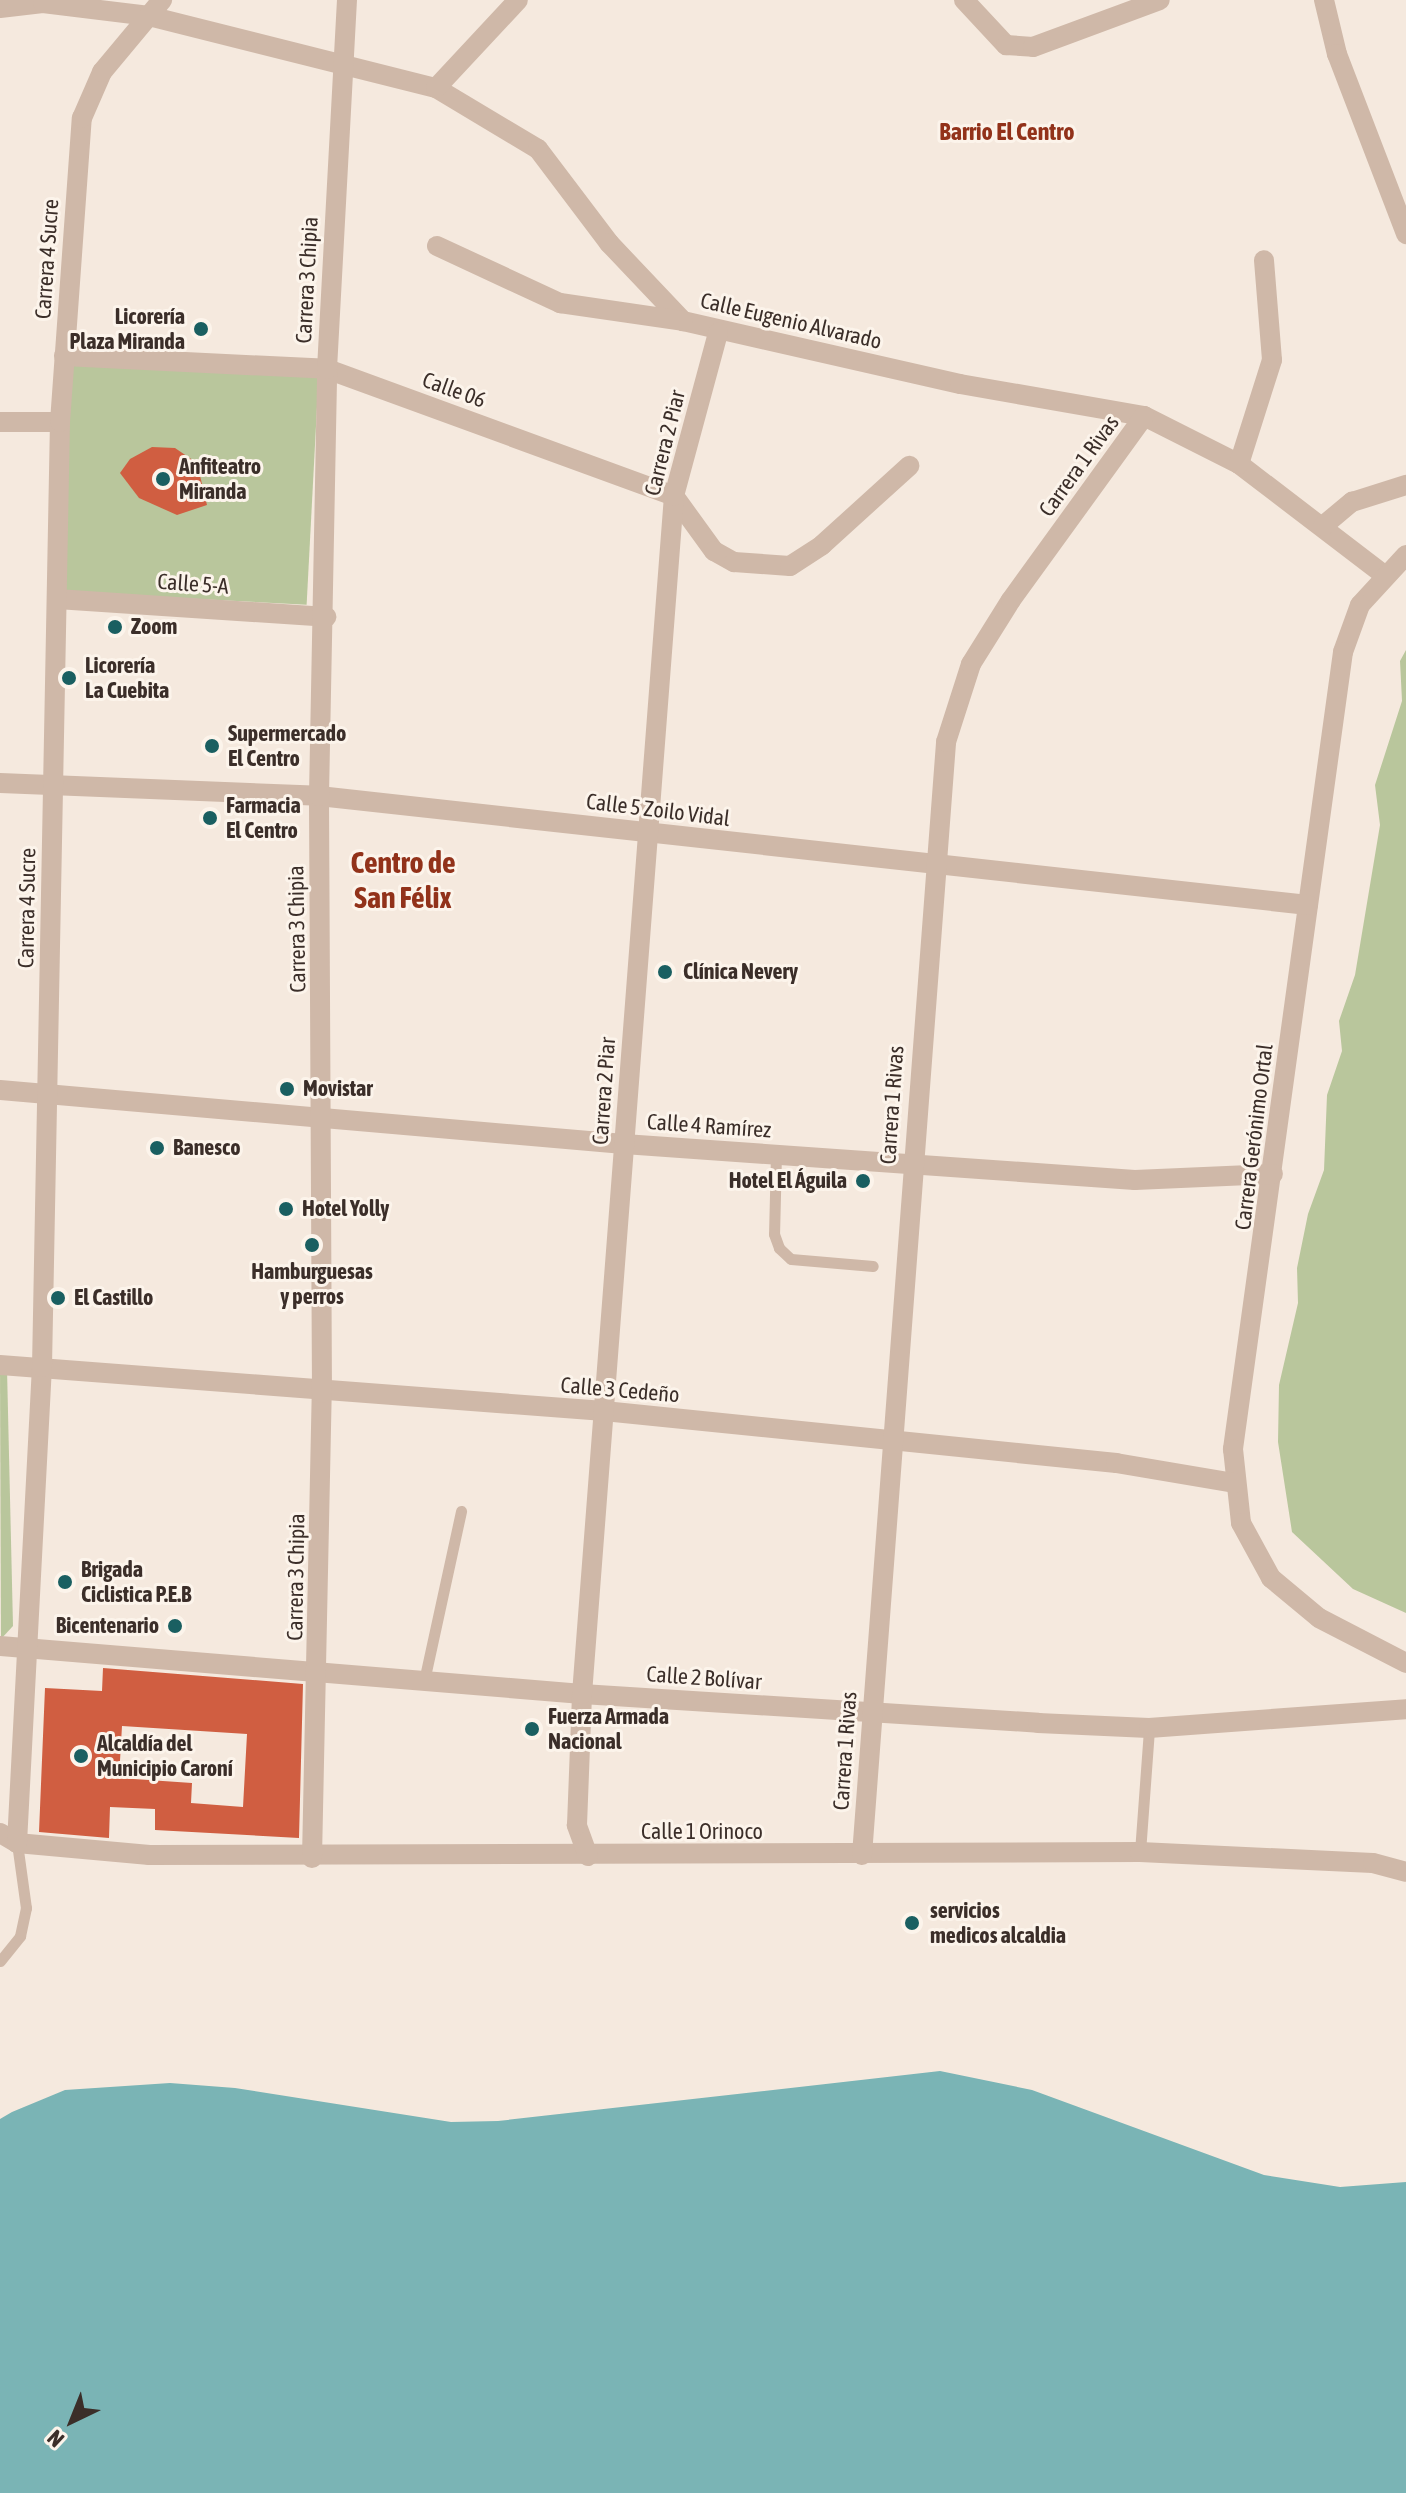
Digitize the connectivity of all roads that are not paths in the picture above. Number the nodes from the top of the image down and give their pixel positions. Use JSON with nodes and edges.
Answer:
{"nodes":[{"id":1,"x":347,"y":0,"type":"edge"},
{"id":2,"x":518,"y":0,"type":"edge"},
{"id":3,"x":964,"y":0,"type":"edge"},
{"id":4,"x":1160,"y":0,"type":"edge"},
{"id":5,"x":1324,"y":0,"type":"edge"},
{"id":6,"x":43,"y":1,"type":"edge"},
{"id":7,"x":0,"y":8,"type":"edge"},
{"id":8,"x":155,"y":8,"type":"edge"},
{"id":9,"x":341,"y":64,"type":"junction"},
{"id":10,"x":436,"y":88,"type":"junction"},
{"id":11,"x":1406,"y":234,"type":"edge"},
{"id":12,"x":437,"y":246,"type":"dead end"},
{"id":13,"x":1264,"y":260,"type":"dead end"},
{"id":14,"x":683,"y":321,"type":"junction"},
{"id":15,"x":718,"y":333,"type":"junction"},
{"id":16,"x":64,"y":356,"type":"junction"},
{"id":17,"x":327,"y":369,"type":"junction"},
{"id":18,"x":1144,"y":416,"type":"junction"},
{"id":19,"x":0,"y":422,"type":"edge"},
{"id":20,"x":60,"y":422,"type":"junction"},
{"id":21,"x":1239,"y":464,"type":"junction"},
{"id":22,"x":909,"y":466,"type":"dead end"},
{"id":23,"x":1406,"y":485,"type":"edge"},
{"id":24,"x":674,"y":496,"type":"junction"},
{"id":25,"x":1323,"y":526,"type":"junction"},
{"id":26,"x":1406,"y":555,"type":"edge"},
{"id":27,"x":1384,"y":575,"type":"junction"},
{"id":28,"x":57,"y":599,"type":"junction"},
{"id":29,"x":326,"y":617,"type":"junction"},
{"id":30,"x":0,"y":783,"type":"edge"},
{"id":31,"x":52,"y":784,"type":"junction"},
{"id":32,"x":319,"y":796,"type":"junction"},
{"id":33,"x":647,"y":833,"type":"junction"},
{"id":34,"x":934,"y":867,"type":"junction"},
{"id":35,"x":1308,"y":905,"type":"junction"},
{"id":36,"x":0,"y":1090,"type":"edge"},
{"id":37,"x":48,"y":1094,"type":"junction"},
{"id":38,"x":324,"y":1120,"type":"junction"},
{"id":39,"x":624,"y":1144,"type":"junction"},
{"id":40,"x":776,"y":1154,"type":"junction"},
{"id":41,"x":912,"y":1161,"type":"junction"},
{"id":42,"x":1273,"y":1174,"type":"junction"},
{"id":43,"x":873,"y":1266,"type":"dead end"},
{"id":44,"x":0,"y":1365,"type":"edge"},
{"id":45,"x":42,"y":1367,"type":"junction"},
{"id":46,"x":322,"y":1393,"type":"junction"},
{"id":47,"x":604,"y":1411,"type":"junction"},
{"id":48,"x":893,"y":1442,"type":"junction"},
{"id":49,"x":1234,"y":1483,"type":"junction"},
{"id":50,"x":461,"y":1511,"type":"dead end"},
{"id":51,"x":0,"y":1646,"type":"edge"},
{"id":52,"x":25,"y":1647,"type":"junction"},
{"id":53,"x":1406,"y":1663,"type":"edge"},
{"id":54,"x":319,"y":1673,"type":"junction"},
{"id":55,"x":424,"y":1681,"type":"junction"},
{"id":56,"x":582,"y":1694,"type":"junction"},
{"id":57,"x":1406,"y":1709,"type":"edge"},
{"id":58,"x":872,"y":1714,"type":"junction"},
{"id":59,"x":1149,"y":1728,"type":"junction"},
{"id":60,"x":9,"y":1838,"type":"edge"},
{"id":61,"x":1140,"y":1852,"type":"junction"},
{"id":62,"x":862,"y":1855,"type":"junction"},
{"id":63,"x":588,"y":1856,"type":"junction"},
{"id":64,"x":312,"y":1858,"type":"junction"},
{"id":65,"x":1406,"y":1872,"type":"edge"},
{"id":66,"x":0,"y":1961,"type":"edge"}],
"edges":[{"from":1,"to":9,"type":"street","name":"Carrera 3 Chipia"},
{"from":2,"to":10,"type":"street"},
{"from":3,"to":4,"type":"street"},
{"from":5,"to":11,"type":"street"},
{"from":6,"to":7,"type":"street","name":"Calle Eugenio Alvarado"},
{"from":6,"to":8,"type":"street","name":"Calle Eugenio Alvarado"},
{"from":8,"to":9,"type":"street","name":"Calle Eugenio Alvarado"},
{"from":8,"to":16,"type":"street","name":"Carrera 4 Sucre"},
{"from":9,"to":10,"type":"street","name":"Calle Eugenio Alvarado"},
{"from":9,"to":17,"type":"street","name":"Carrera 3 Chipia"},
{"from":10,"to":14,"type":"street","name":"Calle Eugenio Alvarado"},
{"from":12,"to":14,"type":"street"},
{"from":13,"to":21,"type":"street"},
{"from":14,"to":15,"type":"street","name":"Calle Eugenio Alvarado"},
{"from":15,"to":18,"type":"street","name":"Calle Eugenio Alvarado"},
{"from":15,"to":24,"type":"street","name":"Carrera 2 Piar"},
{"from":16,"to":17,"type":"street","name":"Calle 06"},
{"from":16,"to":20,"type":"street","name":"Carrera 4 Sucre"},
{"from":17,"to":24,"type":"street","name":"Calle 06"},
{"from":17,"to":29,"type":"street","name":"Carrera 3 Chipia"},
{"from":18,"to":21,"type":"street","name":"Calle Eugenio Alvarado"},
{"from":18,"to":34,"type":"street","name":"Carrera 1 Rivas"},
{"from":19,"to":20,"type":"street"},
{"from":20,"to":28,"type":"street","name":"Carrera 4 Sucre"},
{"from":21,"to":25,"type":"street","name":"Calle Eugenio Alvarado"},
{"from":22,"to":24,"type":"street"},
{"from":23,"to":25,"type":"street"},
{"from":24,"to":33,"type":"street","name":"Carrera 2 Piar"},
{"from":25,"to":27,"type":"street","name":"Calle Eugenio Alvarado"},
{"from":26,"to":27,"type":"street","name":"Carrera Gerónimo Ortal"},
{"from":27,"to":35,"type":"street","name":"Carrera Gerónimo Ortal"},
{"from":28,"to":29,"type":"street","name":"Calle 5-A"},
{"from":28,"to":31,"type":"street","name":"Carrera 4 Sucre"},
{"from":29,"to":32,"type":"street","name":"Carrera 3 Chipia"},
{"from":30,"to":31,"type":"street","name":"Calle 5 Zoilo Vidal"},
{"from":31,"to":32,"type":"street","name":"Calle 5 Zoilo Vidal"},
{"from":31,"to":37,"type":"street","name":"Carrera 4 Sucre"},
{"from":32,"to":33,"type":"street","name":"Calle 5 Zoilo Vidal"},
{"from":32,"to":38,"type":"street","name":"Carrera 3 Chipia"},
{"from":33,"to":34,"type":"street","name":"Calle 5 Zoilo Vidal"},
{"from":33,"to":39,"type":"street","name":"Carrera 2 Piar"},
{"from":34,"to":35,"type":"street","name":"Calle 5 Zoilo Vidal"},
{"from":34,"to":41,"type":"street","name":"Carrera 1 Rivas"},
{"from":35,"to":42,"type":"street","name":"Carrera Gerónimo Ortal"},
{"from":36,"to":37,"type":"street","name":"Calle 4 Ramírez"},
{"from":37,"to":38,"type":"street","name":"Calle 4 Ramírez"},
{"from":37,"to":45,"type":"street","name":"Carrera 4 Sucre"},
{"from":38,"to":39,"type":"street","name":"Calle 4 Ramírez"},
{"from":38,"to":46,"type":"street","name":"Carrera 3 Chipia"},
{"from":39,"to":40,"type":"street","name":"Calle 4 Ramírez"},
{"from":39,"to":47,"type":"street","name":"Carrera 2 Piar"},
{"from":40,"to":41,"type":"street","name":"Calle 4 Ramírez"},
{"from":40,"to":43,"type":"lane"},
{"from":41,"to":42,"type":"street","name":"Calle 4 Ramírez"},
{"from":41,"to":48,"type":"street","name":"Carrera 1 Rivas"},
{"from":42,"to":49,"type":"street","name":"Carrera Gerónimo Ortal"},
{"from":44,"to":45,"type":"street","name":"Calle 3 Cedeño"},
{"from":45,"to":46,"type":"street","name":"Calle 3 Cedeño"},
{"from":45,"to":52,"type":"street","name":"Carrera 4 Sucre"},
{"from":46,"to":47,"type":"street","name":"Calle 3 Cedeño"},
{"from":46,"to":54,"type":"street","name":"Carrera 3 Chipia"},
{"from":47,"to":48,"type":"street","name":"Calle 3 Cedeño"},
{"from":47,"to":56,"type":"street","name":"Carrera 2 Piar"},
{"from":48,"to":49,"type":"street","name":"Calle 3 Cedeño"},
{"from":48,"to":58,"type":"street","name":"Carrera 1 Rivas"},
{"from":49,"to":53,"type":"street","name":"Carrera Gerónimo Ortal"},
{"from":50,"to":55,"type":"lane"},
{"from":51,"to":52,"type":"street","name":"Calle 2 Bolívar"},
{"from":52,"to":54,"type":"street","name":"Calle 2 Bolívar"},
{"from":52,"to":60,"type":"street","name":"Carrera 4 Sucre"},
{"from":54,"to":55,"type":"street","name":"Calle 2 Bolívar"},
{"from":54,"to":64,"type":"street","name":"Carrera 3 Chipia"},
{"from":55,"to":56,"type":"street","name":"Calle 2 Bolívar"},
{"from":56,"to":58,"type":"street","name":"Calle 2 Bolívar"},
{"from":56,"to":63,"type":"street","name":"Carrera 2 Piar"},
{"from":57,"to":59,"type":"street","name":"Calle 2 Bolívar"},
{"from":58,"to":59,"type":"street","name":"Calle 2 Bolívar"},
{"from":58,"to":62,"type":"street","name":"Carrera 1 Rivas"},
{"from":59,"to":61,"type":"lane"},
{"from":60,"to":64,"type":"street","name":"Calle 1 Orinoco"},
{"from":60,"to":66,"type":"lane"},
{"from":61,"to":62,"type":"street","name":"Calle 1 Orinoco"},
{"from":61,"to":65,"type":"street","name":"Calle 1 Orinoco"},
{"from":62,"to":63,"type":"street","name":"Calle 1 Orinoco"},
{"from":63,"to":64,"type":"street","name":"Calle 1 Orinoco"}]}
